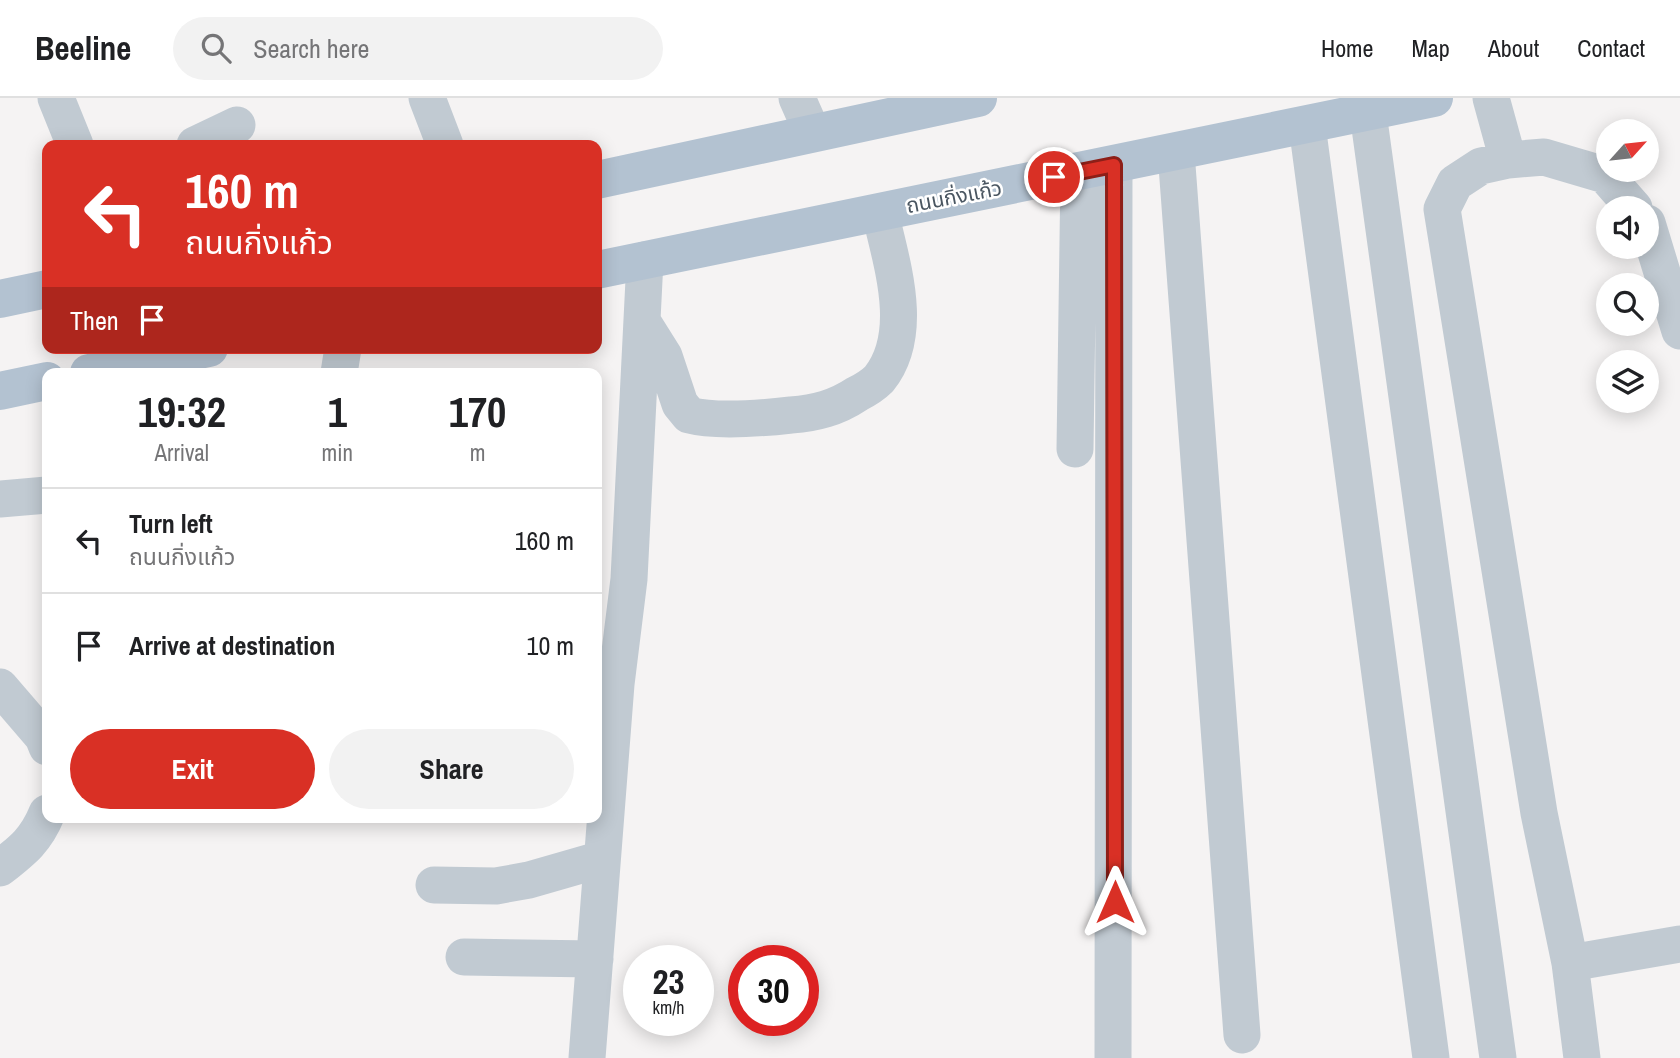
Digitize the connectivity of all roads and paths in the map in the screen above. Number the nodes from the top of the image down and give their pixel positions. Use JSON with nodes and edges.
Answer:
{"nodes":[{"id":1,"x":56,"y":98,"type":"edge"},
{"id":2,"x":427,"y":98,"type":"edge"},
{"id":3,"x":797,"y":98,"type":"edge"},
{"id":4,"x":978,"y":98,"type":"edge"},
{"id":5,"x":1434,"y":98,"type":"edge"},
{"id":6,"x":1491,"y":98,"type":"edge"},
{"id":7,"x":1368,"y":113,"type":"junction"},
{"id":8,"x":237,"y":125,"type":"dead end"},
{"id":9,"x":1307,"y":125,"type":"junction"},
{"id":10,"x":812,"y":132,"type":"junction"},
{"id":11,"x":73,"y":140,"type":"edge"},
{"id":12,"x":206,"y":140,"type":"edge"},
{"id":13,"x":443,"y":140,"type":"edge"},
{"id":14,"x":1176,"y":152,"type":"junction"},
{"id":15,"x":1508,"y":160,"type":"junction"},
{"id":16,"x":1097,"y":168,"type":"junction"},
{"id":17,"x":602,"y":179,"type":"edge"},
{"id":18,"x":1623,"y":196,"type":"edge"},
{"id":19,"x":880,"y":212,"type":"junction"},
{"id":20,"x":1658,"y":259,"type":"edge"},
{"id":21,"x":645,"y":260,"type":"junction"},
{"id":22,"x":602,"y":269,"type":"edge"},
{"id":23,"x":42,"y":290,"type":"edge"},
{"id":24,"x":0,"y":299,"type":"edge"},
{"id":25,"x":642,"y":321,"type":"junction"},
{"id":26,"x":1680,"y":331,"type":"edge"},
{"id":27,"x":180,"y":354,"type":"edge"},
{"id":28,"x":113,"y":368,"type":"edge"},
{"id":29,"x":42,"y":382,"type":"edge"},
{"id":30,"x":0,"y":391,"type":"edge"},
{"id":31,"x":1075,"y":449,"type":"dead end"},
{"id":32,"x":42,"y":495,"type":"edge"},
{"id":33,"x":0,"y":499,"type":"edge"},
{"id":34,"x":606,"y":684,"type":"edge"},
{"id":35,"x":0,"y":687,"type":"edge"},
{"id":36,"x":42,"y":736,"type":"edge"},
{"id":37,"x":43,"y":823,"type":"edge"},
{"id":38,"x":602,"y":859,"type":"junction"},
{"id":39,"x":0,"y":868,"type":"edge"},
{"id":40,"x":434,"y":885,"type":"dead end"},
{"id":41,"x":1680,"y":944,"type":"edge"},
{"id":42,"x":464,"y":957,"type":"dead end"},
{"id":43,"x":595,"y":959,"type":"junction"},
{"id":44,"x":1570,"y":963,"type":"junction"},
{"id":45,"x":1242,"y":1035,"type":"dead end"},
{"id":46,"x":587,"y":1058,"type":"edge"},
{"id":47,"x":1113,"y":1058,"type":"edge"},
{"id":48,"x":1432,"y":1058,"type":"edge"},
{"id":49,"x":1498,"y":1058,"type":"edge"},
{"id":50,"x":1582,"y":1058,"type":"edge"}],
"edges":[{"from":1,"to":11,"type":"street"},
{"from":2,"to":13,"type":"street"},
{"from":3,"to":10,"type":"street"},
{"from":4,"to":10,"type":"main road"},
{"from":5,"to":7,"type":"main road","name":"ถนนกิ่งแก้ว"},
{"from":6,"to":15,"type":"street"},
{"from":7,"to":9,"type":"main road","name":"ถนนกิ่งแก้ว"},
{"from":7,"to":49,"type":"street"},
{"from":8,"to":12,"type":"street"},
{"from":9,"to":14,"type":"main road","name":"ถนนกิ่งแก้ว"},
{"from":9,"to":48,"type":"street"},
{"from":10,"to":17,"type":"main road"},
{"from":14,"to":16,"type":"main road","name":"ถนนกิ่งแก้ว"},
{"from":14,"to":45,"type":"street"},
{"from":15,"to":18,"type":"street"},
{"from":15,"to":44,"type":"street"},
{"from":16,"to":19,"type":"main road","name":"ถนนกิ่งแก้ว"},
{"from":16,"to":31,"type":"street"},
{"from":16,"to":47,"type":"street"},
{"from":19,"to":21,"type":"main road","name":"ถนนกิ่งแก้ว"},
{"from":19,"to":25,"type":"street"},
{"from":20,"to":26,"type":"street"},
{"from":21,"to":22,"type":"main road","name":"ถนนกิ่งแก้ว"},
{"from":21,"to":25,"type":"street"},
{"from":23,"to":24,"type":"main road"},
{"from":25,"to":34,"type":"street"},
{"from":27,"to":28,"type":"main road"},
{"from":29,"to":30,"type":"main road"},
{"from":32,"to":33,"type":"street"},
{"from":34,"to":38,"type":"street"},
{"from":35,"to":36,"type":"street"},
{"from":37,"to":39,"type":"street"},
{"from":38,"to":40,"type":"street"},
{"from":38,"to":43,"type":"street"},
{"from":41,"to":44,"type":"street"},
{"from":42,"to":43,"type":"street"},
{"from":43,"to":46,"type":"street"},
{"from":44,"to":50,"type":"street"}]}
